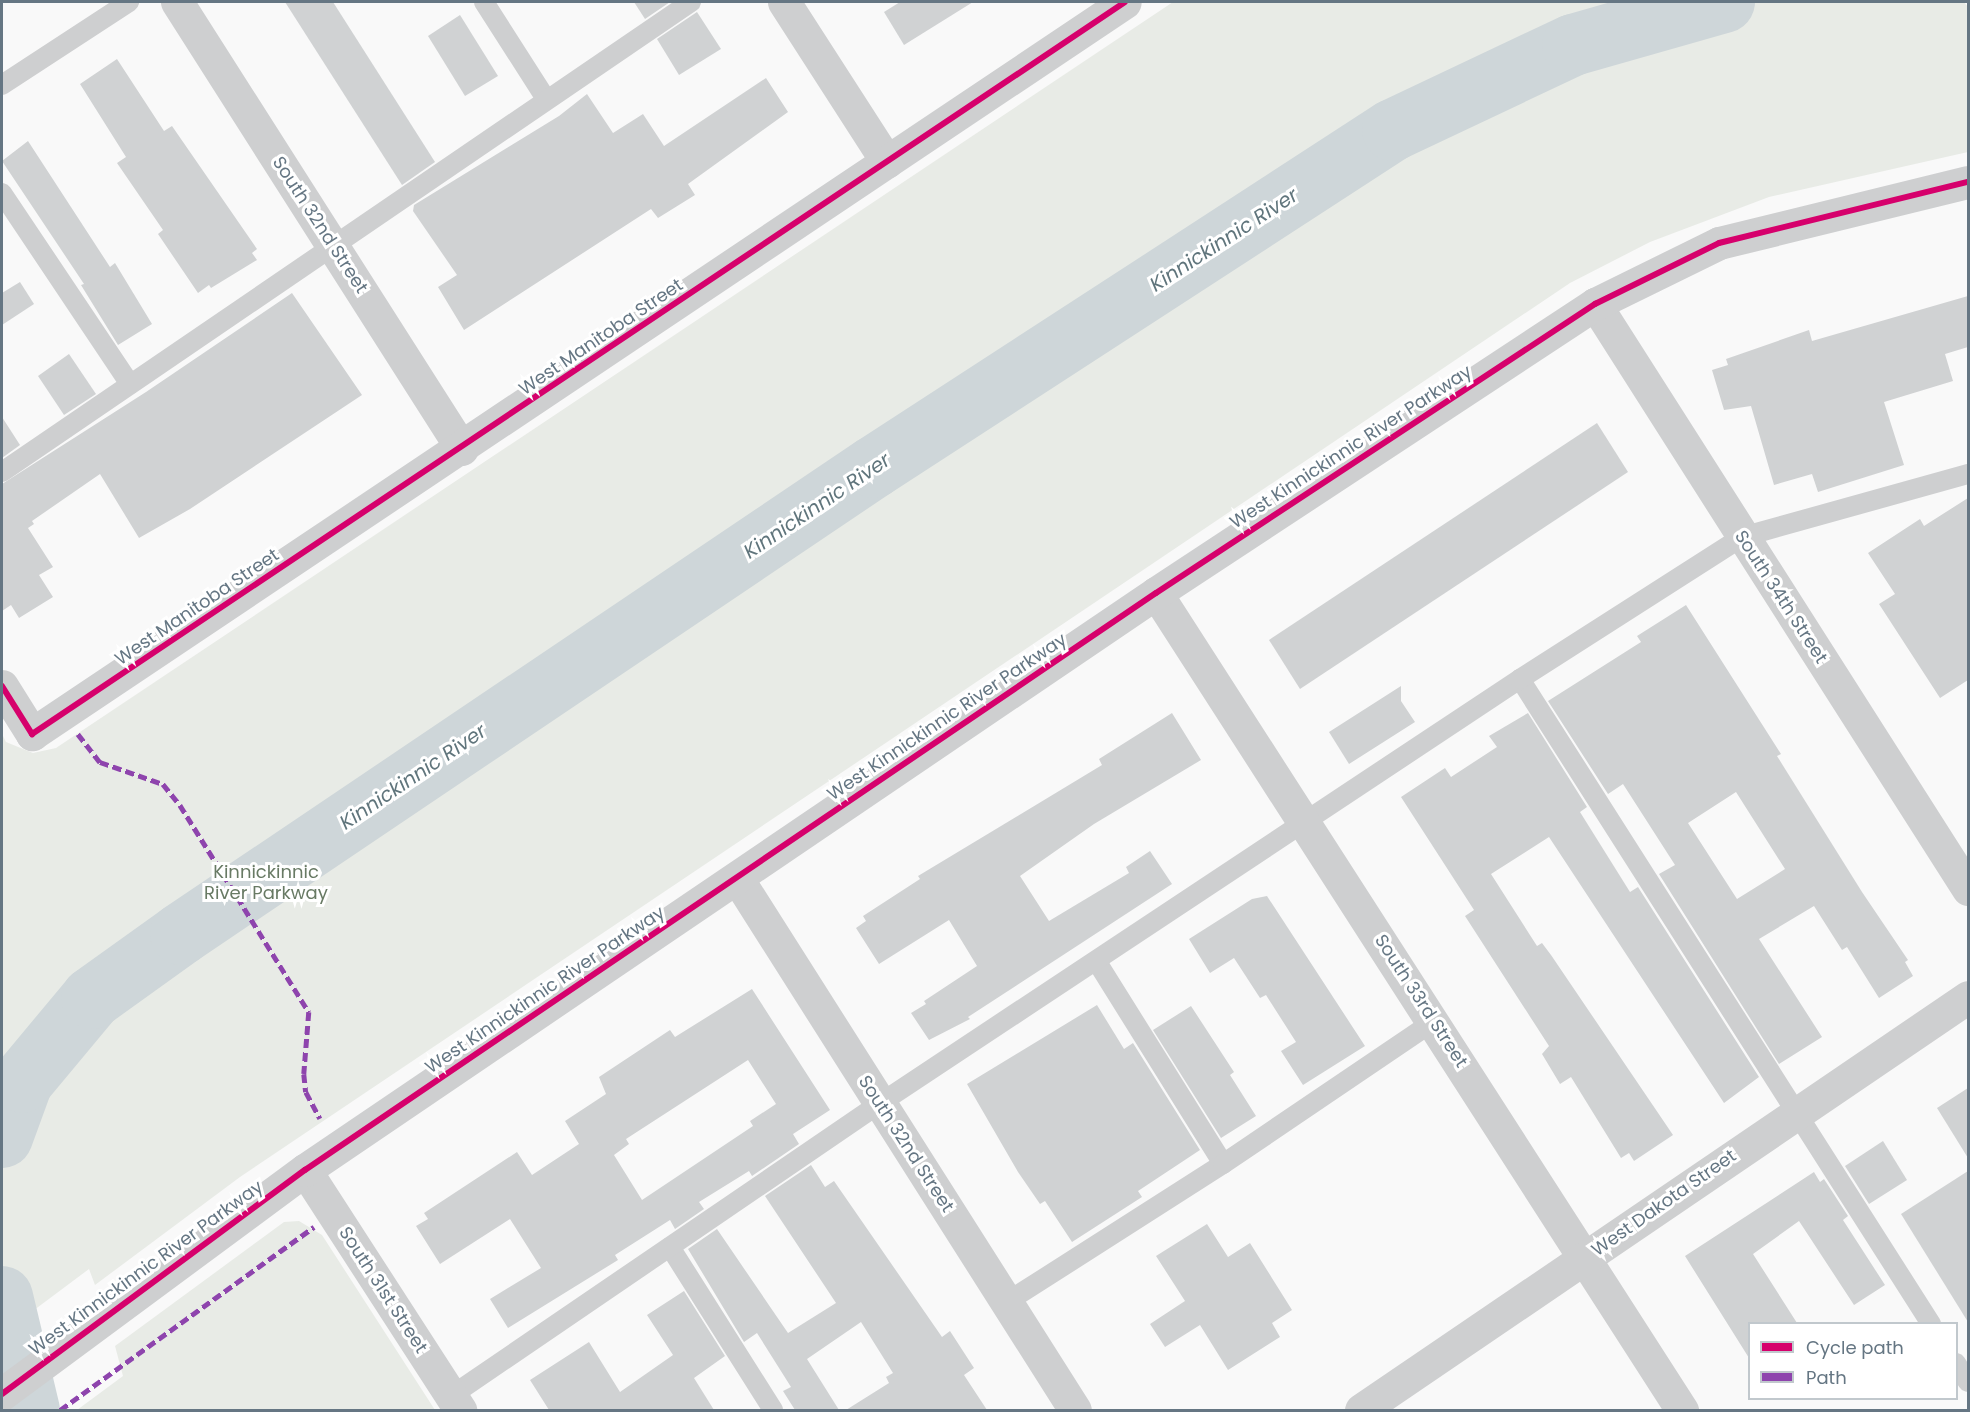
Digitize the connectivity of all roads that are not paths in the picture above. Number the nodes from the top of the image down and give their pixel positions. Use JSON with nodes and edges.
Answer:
{"nodes":[{"id":1,"x":129,"y":2,"type":"edge"},
{"id":2,"x":177,"y":2,"type":"edge"},
{"id":3,"x":484,"y":2,"type":"edge"},
{"id":4,"x":691,"y":2,"type":"edge"},
{"id":5,"x":784,"y":2,"type":"edge"},
{"id":6,"x":1125,"y":2,"type":"edge"},
{"id":7,"x":2,"y":85,"type":"edge"},
{"id":8,"x":546,"y":99,"type":"junction"},
{"id":9,"x":887,"y":162,"type":"junction"},
{"id":10,"x":1968,"y":182,"type":"edge"},
{"id":11,"x":2,"y":193,"type":"edge"},
{"id":12,"x":332,"y":244,"type":"junction"},
{"id":13,"x":1595,"y":304,"type":"junction"},
{"id":14,"x":130,"y":384,"type":"junction"},
{"id":15,"x":462,"y":449,"type":"junction"},
{"id":16,"x":2,"y":472,"type":"edge"},
{"id":17,"x":1968,"y":474,"type":"edge"},
{"id":18,"x":1742,"y":537,"type":"junction"},
{"id":19,"x":1156,"y":593,"type":"junction"},
{"id":20,"x":1520,"y":679,"type":"junction"},
{"id":21,"x":2,"y":686,"type":"edge"},
{"id":22,"x":1306,"y":823,"type":"junction"},
{"id":23,"x":736,"y":878,"type":"junction"},
{"id":24,"x":1968,"y":889,"type":"edge"},
{"id":25,"x":1096,"y":962,"type":"junction"},
{"id":26,"x":1968,"y":997,"type":"edge"},
{"id":27,"x":1434,"y":1021,"type":"junction"},
{"id":28,"x":879,"y":1104,"type":"junction"},
{"id":29,"x":1796,"y":1111,"type":"junction"},
{"id":30,"x":1223,"y":1164,"type":"junction"},
{"id":31,"x":305,"y":1170,"type":"junction"},
{"id":32,"x":670,"y":1247,"type":"junction"},
{"id":33,"x":1585,"y":1258,"type":"junction"},
{"id":34,"x":1007,"y":1302,"type":"junction"},
{"id":35,"x":1930,"y":1322,"type":"edge"},
{"id":36,"x":1958,"y":1366,"type":"edge"},
{"id":37,"x":1968,"y":1382,"type":"edge"},
{"id":38,"x":2,"y":1394,"type":"edge"},
{"id":39,"x":456,"y":1403,"type":"edge"},
{"id":40,"x":773,"y":1410,"type":"edge"},
{"id":41,"x":1075,"y":1410,"type":"edge"},
{"id":42,"x":1361,"y":1410,"type":"edge"},
{"id":43,"x":1682,"y":1410,"type":"edge"}],
"edges":[{"from":1,"to":7,"type":"lane"},
{"from":2,"to":12,"type":"street","name":"South 32nd Street"},
{"from":3,"to":8,"type":"lane"},
{"from":4,"to":8,"type":"lane"},
{"from":5,"to":9,"type":"street"},
{"from":6,"to":9,"type":"street","name":"West Manitoba Street"},
{"from":8,"to":12,"type":"lane"},
{"from":9,"to":15,"type":"street","name":"West Manitoba Street"},
{"from":10,"to":13,"type":"street","name":"West Kinnickinnic River Parkway"},
{"from":11,"to":14,"type":"lane"},
{"from":12,"to":14,"type":"lane"},
{"from":12,"to":15,"type":"street","name":"South 32nd Street"},
{"from":13,"to":18,"type":"street","name":"South 34th Street"},
{"from":13,"to":19,"type":"street","name":"West Kinnickinnic River Parkway"},
{"from":14,"to":16,"type":"lane"},
{"from":15,"to":21,"type":"street","name":"West Manitoba Street"},
{"from":17,"to":18,"type":"lane"},
{"from":18,"to":20,"type":"lane"},
{"from":18,"to":24,"type":"street","name":"South 34th Street"},
{"from":19,"to":22,"type":"street","name":"South 33rd Street"},
{"from":19,"to":23,"type":"street","name":"West Kinnickinnic River Parkway"},
{"from":20,"to":22,"type":"lane"},
{"from":20,"to":29,"type":"lane"},
{"from":22,"to":25,"type":"lane"},
{"from":22,"to":27,"type":"street","name":"South 33rd Street"},
{"from":23,"to":28,"type":"street","name":"South 32nd Street"},
{"from":23,"to":31,"type":"street","name":"West Kinnickinnic River Parkway"},
{"from":25,"to":28,"type":"lane"},
{"from":25,"to":30,"type":"lane"},
{"from":26,"to":29,"type":"street","name":"West Dakota Street"},
{"from":27,"to":30,"type":"lane"},
{"from":27,"to":33,"type":"street","name":"South 33rd Street"},
{"from":28,"to":32,"type":"lane"},
{"from":28,"to":34,"type":"street","name":"South 32nd Street"},
{"from":29,"to":33,"type":"street","name":"West Dakota Street"},
{"from":29,"to":35,"type":"lane"},
{"from":30,"to":34,"type":"lane"},
{"from":31,"to":38,"type":"street","name":"West Kinnickinnic River Parkway"},
{"from":31,"to":39,"type":"street","name":"South 31st Street"},
{"from":32,"to":39,"type":"lane"},
{"from":32,"to":40,"type":"lane"},
{"from":33,"to":42,"type":"street","name":"West Dakota Street"},
{"from":33,"to":43,"type":"street","name":"South 33rd Street"},
{"from":34,"to":41,"type":"street","name":"South 32nd Street"},
{"from":36,"to":37,"type":"lane"}]}
